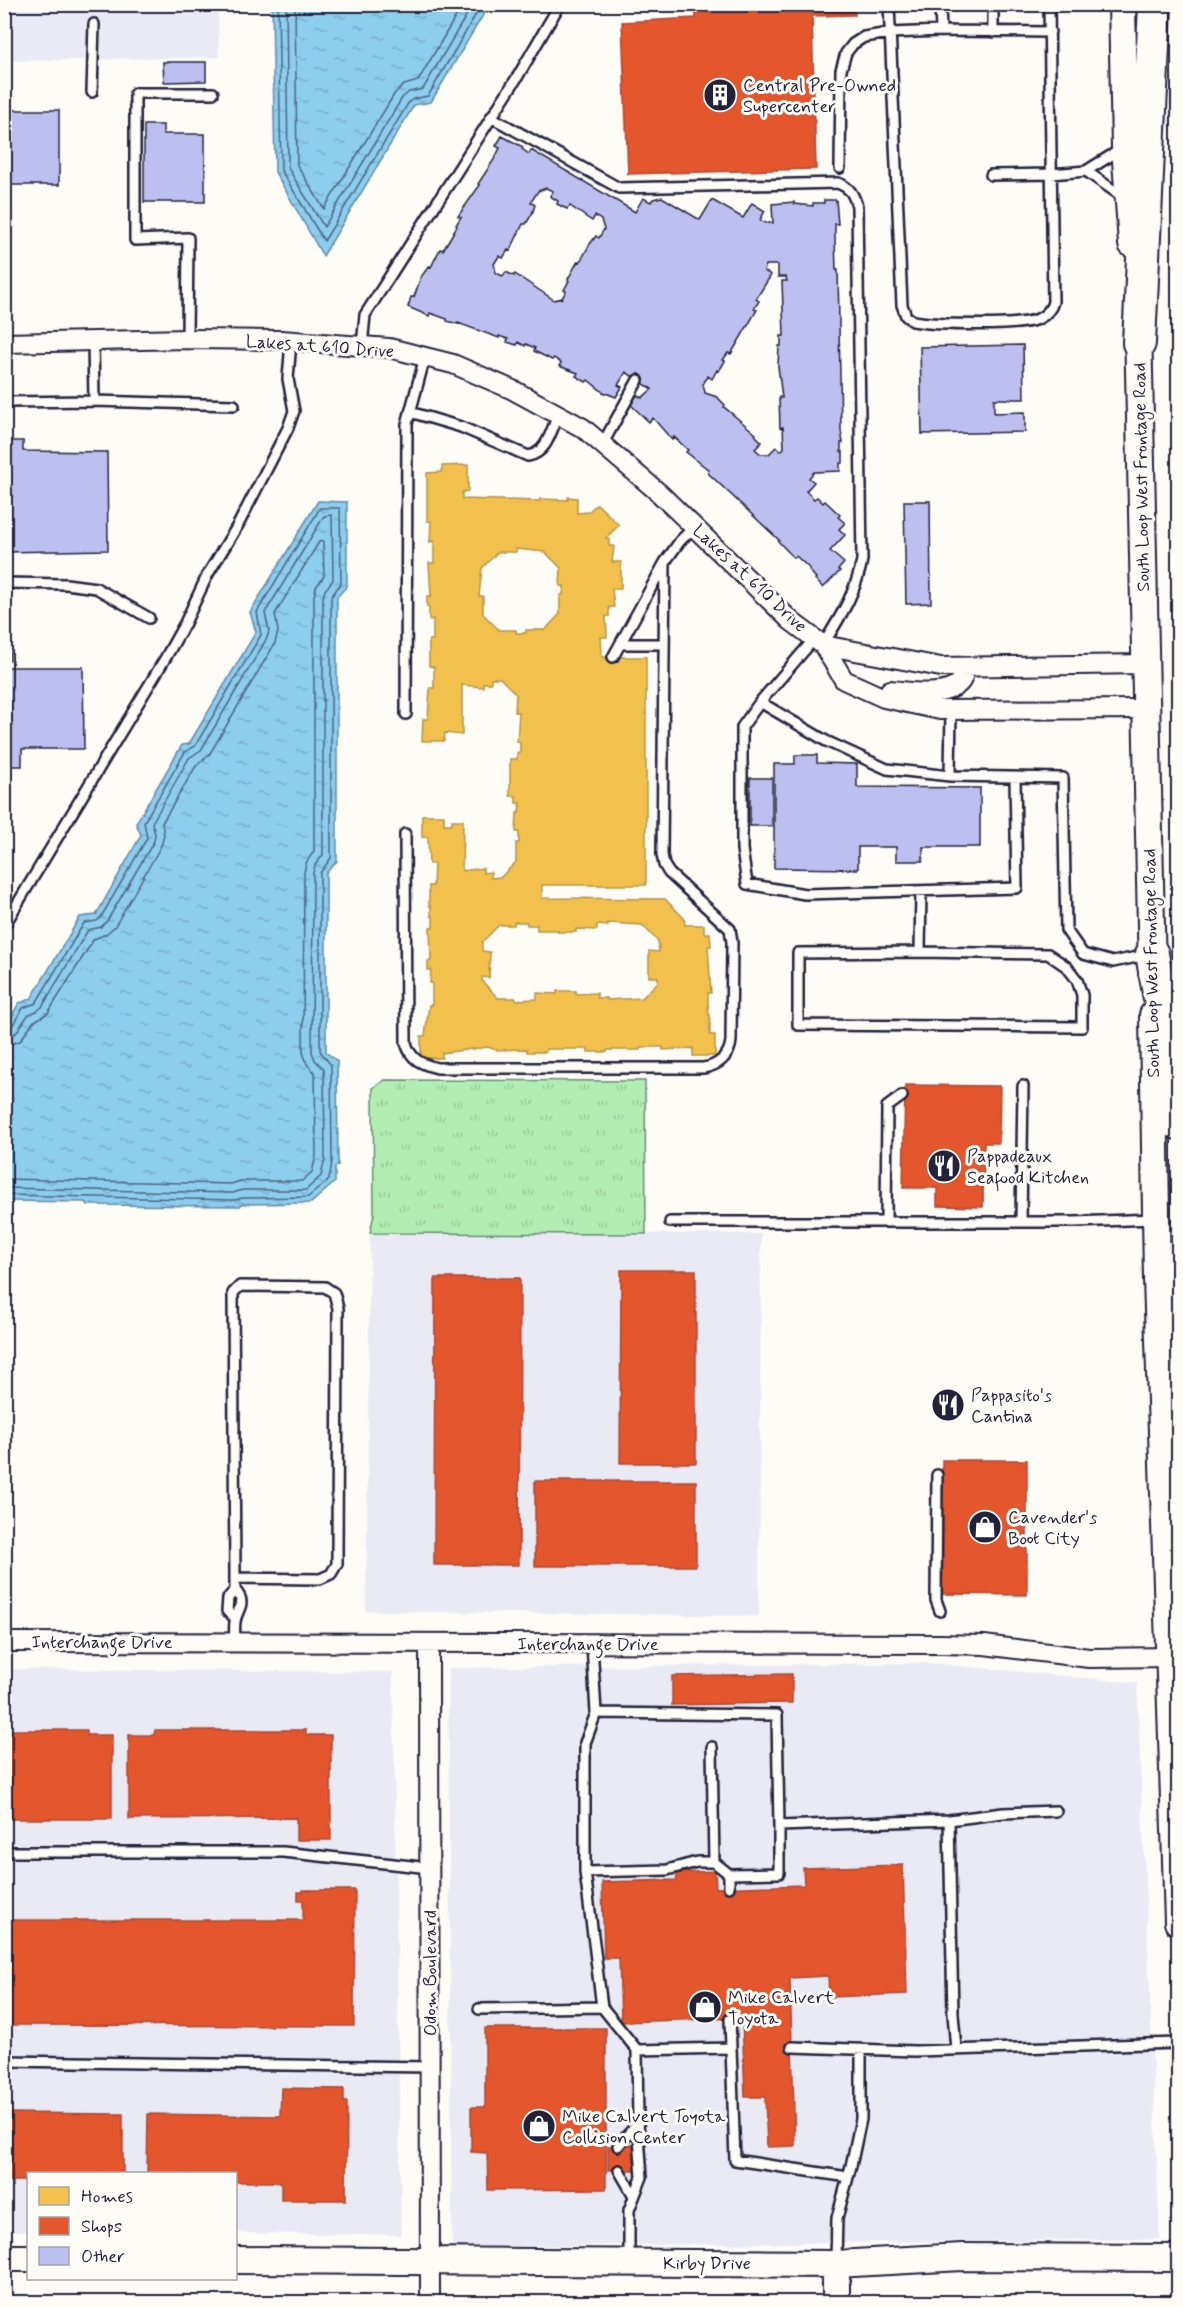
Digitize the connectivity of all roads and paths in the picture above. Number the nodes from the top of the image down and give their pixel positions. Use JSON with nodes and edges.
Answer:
{"nodes":[{"id":1,"x":560,"y":4,"type":"edge"},
{"id":2,"x":889,"y":4,"type":"edge"},
{"id":3,"x":940,"y":4,"type":"edge"},
{"id":4,"x":993,"y":4,"type":"edge"},
{"id":5,"x":1049,"y":4,"type":"edge"},
{"id":6,"x":1122,"y":4,"type":"edge"},
{"id":7,"x":1155,"y":4,"type":"edge"},
{"id":8,"x":94,"y":24,"type":"dead end"},
{"id":9,"x":941,"y":31,"type":"junction"},
{"id":10,"x":993,"y":32,"type":"junction"},
{"id":11,"x":1050,"y":32,"type":"junction"},
{"id":12,"x":890,"y":33,"type":"junction"},
{"id":13,"x":92,"y":92,"type":"dead end"},
{"id":14,"x":213,"y":93,"type":"dead end"},
{"id":15,"x":492,"y":117,"type":"junction"},
{"id":16,"x":1125,"y":147,"type":"junction"},
{"id":17,"x":840,"y":168,"type":"dead end"},
{"id":18,"x":1086,"y":171,"type":"junction"},
{"id":19,"x":1051,"y":174,"type":"junction"},
{"id":20,"x":991,"y":175,"type":"dead end"},
{"id":21,"x":1129,"y":200,"type":"junction"},
{"id":22,"x":187,"y":339,"type":"junction"},
{"id":23,"x":93,"y":340,"type":"junction"},
{"id":24,"x":291,"y":341,"type":"junction"},
{"id":25,"x":4,"y":343,"type":"edge"},
{"id":26,"x":1139,"y":343,"type":"junction"},
{"id":27,"x":362,"y":346,"type":"junction"},
{"id":28,"x":425,"y":357,"type":"junction"},
{"id":29,"x":638,"y":380,"type":"dead end"},
{"id":30,"x":94,"y":401,"type":"junction"},
{"id":31,"x":4,"y":402,"type":"edge"},
{"id":32,"x":234,"y":405,"type":"dead end"},
{"id":33,"x":410,"y":412,"type":"junction"},
{"id":34,"x":558,"y":415,"type":"junction"},
{"id":35,"x":602,"y":445,"type":"junction"},
{"id":36,"x":695,"y":526,"type":"junction"},
{"id":37,"x":665,"y":562,"type":"junction"},
{"id":38,"x":4,"y":583,"type":"edge"},
{"id":39,"x":150,"y":618,"type":"dead end"},
{"id":40,"x":819,"y":642,"type":"junction"},
{"id":41,"x":620,"y":644,"type":"junction"},
{"id":42,"x":664,"y":644,"type":"junction"},
{"id":43,"x":613,"y":657,"type":"dead end"},
{"id":44,"x":1145,"y":664,"type":"junction"},
{"id":45,"x":966,"y":667,"type":"junction"},
{"id":46,"x":844,"y":680,"type":"junction"},
{"id":47,"x":760,"y":702,"type":"junction"},
{"id":48,"x":1145,"y":709,"type":"junction"},
{"id":49,"x":951,"y":710,"type":"junction"},
{"id":50,"x":406,"y":714,"type":"dead end"},
{"id":51,"x":950,"y":776,"type":"junction"},
{"id":52,"x":1015,"y":778,"type":"junction"},
{"id":53,"x":405,"y":834,"type":"dead end"},
{"id":54,"x":921,"y":891,"type":"junction"},
{"id":55,"x":4,"y":926,"type":"edge"},
{"id":56,"x":920,"y":952,"type":"junction"},
{"id":57,"x":1152,"y":954,"type":"junction"},
{"id":58,"x":1023,"y":1086,"type":"dead end"},
{"id":59,"x":902,"y":1096,"type":"dead end"},
{"id":60,"x":1179,"y":1123,"type":"edge"},
{"id":61,"x":1155,"y":1219,"type":"junction"},
{"id":62,"x":670,"y":1222,"type":"dead end"},
{"id":63,"x":886,"y":1222,"type":"junction"},
{"id":64,"x":1021,"y":1222,"type":"junction"},
{"id":65,"x":937,"y":1475,"type":"dead end"},
{"id":66,"x":235,"y":1578,"type":"junction"},
{"id":67,"x":940,"y":1611,"type":"dead end"},
{"id":68,"x":4,"y":1642,"type":"edge"},
{"id":69,"x":235,"y":1643,"type":"junction"},
{"id":70,"x":429,"y":1643,"type":"junction"},
{"id":71,"x":592,"y":1644,"type":"junction"},
{"id":72,"x":1171,"y":1657,"type":"junction"},
{"id":73,"x":596,"y":1713,"type":"junction"},
{"id":74,"x":712,"y":1747,"type":"dead end"},
{"id":75,"x":1056,"y":1811,"type":"dead end"},
{"id":76,"x":949,"y":1820,"type":"junction"},
{"id":77,"x":779,"y":1826,"type":"junction"},
{"id":78,"x":4,"y":1852,"type":"edge"},
{"id":79,"x":714,"y":1862,"type":"junction"},
{"id":80,"x":430,"y":1868,"type":"junction"},
{"id":81,"x":585,"y":1872,"type":"junction"},
{"id":82,"x":729,"y":1874,"type":"junction"},
{"id":83,"x":729,"y":1887,"type":"dead end"},
{"id":84,"x":1179,"y":1922,"type":"edge"},
{"id":85,"x":602,"y":2007,"type":"junction"},
{"id":86,"x":479,"y":2009,"type":"dead end"},
{"id":87,"x":730,"y":2019,"type":"dead end"},
{"id":88,"x":1179,"y":2043,"type":"edge"},
{"id":89,"x":731,"y":2048,"type":"junction"},
{"id":90,"x":792,"y":2048,"type":"dead end"},
{"id":91,"x":956,"y":2049,"type":"junction"},
{"id":92,"x":637,"y":2050,"type":"junction"},
{"id":93,"x":861,"y":2050,"type":"junction"},
{"id":94,"x":4,"y":2061,"type":"edge"},
{"id":95,"x":430,"y":2067,"type":"junction"},
{"id":96,"x":638,"y":2122,"type":"junction"},
{"id":97,"x":618,"y":2145,"type":"dead end"},
{"id":98,"x":619,"y":2170,"type":"dead end"},
{"id":99,"x":848,"y":2177,"type":"junction"},
{"id":100,"x":634,"y":2196,"type":"junction"},
{"id":101,"x":4,"y":2258,"type":"edge"},
{"id":102,"x":27,"y":2258,"type":"edge"},
{"id":103,"x":1179,"y":2258,"type":"edge"},
{"id":104,"x":237,"y":2260,"type":"edge"},
{"id":105,"x":430,"y":2262,"type":"junction"},
{"id":106,"x":629,"y":2263,"type":"junction"},
{"id":107,"x":836,"y":2264,"type":"junction"},
{"id":108,"x":430,"y":2302,"type":"edge"},
{"id":109,"x":836,"y":2302,"type":"edge"}],
"edges":[{"from":1,"to":15,"type":"lane"},
{"from":2,"to":12,"type":"lane"},
{"from":3,"to":9,"type":"lane"},
{"from":4,"to":10,"type":"lane"},
{"from":5,"to":11,"type":"lane"},
{"from":6,"to":16,"type":"main road","name":"South Loop West Frontage Road"},
{"from":7,"to":26,"type":"highway"},
{"from":8,"to":13,"type":"lane"},
{"from":9,"to":10,"type":"lane"},
{"from":9,"to":12,"type":"lane"},
{"from":10,"to":11,"type":"lane"},
{"from":11,"to":19,"type":"lane"},
{"from":12,"to":17,"type":"lane"},
{"from":12,"to":19,"type":"lane"},
{"from":14,"to":22,"type":"lane"},
{"from":15,"to":27,"type":"lane"},
{"from":15,"to":40,"type":"lane"},
{"from":16,"to":18,"type":"lane"},
{"from":16,"to":21,"type":"main road","name":"South Loop West Frontage Road"},
{"from":18,"to":19,"type":"lane"},
{"from":18,"to":21,"type":"lane"},
{"from":19,"to":20,"type":"lane"},
{"from":21,"to":26,"type":"main road","name":"South Loop West Frontage Road"},
{"from":22,"to":23,"type":"street","name":"Lakes at 610 Drive"},
{"from":22,"to":24,"type":"street","name":"Lakes at 610 Drive"},
{"from":23,"to":25,"type":"street","name":"Lakes at 610 Drive"},
{"from":23,"to":30,"type":"lane"},
{"from":24,"to":27,"type":"street","name":"Lakes at 610 Drive"},
{"from":24,"to":55,"type":"lane"},
{"from":26,"to":44,"type":"main road","name":"South Loop West Frontage Road"},
{"from":27,"to":28,"type":"street","name":"Lakes at 610 Drive"},
{"from":28,"to":33,"type":"lane"},
{"from":28,"to":34,"type":"street","name":"Lakes at 610 Drive"},
{"from":29,"to":35,"type":"lane"},
{"from":30,"to":31,"type":"lane"},
{"from":30,"to":32,"type":"lane"},
{"from":33,"to":34,"type":"lane"},
{"from":33,"to":50,"type":"lane"},
{"from":34,"to":35,"type":"street","name":"Lakes at 610 Drive"},
{"from":35,"to":36,"type":"street","name":"Lakes at 610 Drive"},
{"from":36,"to":37,"type":"lane"},
{"from":36,"to":40,"type":"street","name":"Lakes at 610 Drive"},
{"from":37,"to":41,"type":"lane"},
{"from":37,"to":42,"type":"lane"},
{"from":38,"to":39,"type":"lane"},
{"from":40,"to":45,"type":"street","name":"Lakes at 610 Drive"},
{"from":40,"to":46,"type":"street","name":"Lakes at 610 Drive"},
{"from":40,"to":47,"type":"lane"},
{"from":41,"to":42,"type":"lane"},
{"from":41,"to":43,"type":"lane"},
{"from":42,"to":53,"type":"lane"},
{"from":44,"to":45,"type":"street","name":"Lakes at 610 Drive"},
{"from":44,"to":48,"type":"main road","name":"South Loop West Frontage Road"},
{"from":45,"to":46,"type":"street"},
{"from":46,"to":49,"type":"street"},
{"from":47,"to":51,"type":"lane"},
{"from":47,"to":54,"type":"lane"},
{"from":48,"to":49,"type":"street"},
{"from":48,"to":57,"type":"main road","name":"South Loop West Frontage Road"},
{"from":49,"to":51,"type":"lane"},
{"from":51,"to":52,"type":"lane"},
{"from":52,"to":54,"type":"lane"},
{"from":52,"to":57,"type":"lane"},
{"from":54,"to":56,"type":"lane"},
{"from":56,"to":56,"type":"lane"},
{"from":57,"to":60,"type":"highway"},
{"from":57,"to":61,"type":"main road","name":"South Loop West Frontage Road"},
{"from":58,"to":64,"type":"lane"},
{"from":59,"to":63,"type":"lane"},
{"from":61,"to":64,"type":"lane"},
{"from":61,"to":72,"type":"main road","name":"South Loop West Frontage Road"},
{"from":62,"to":63,"type":"lane"},
{"from":63,"to":64,"type":"lane"},
{"from":65,"to":67,"type":"lane"},
{"from":66,"to":66,"type":"lane"},
{"from":66,"to":69,"type":"lane"},
{"from":68,"to":69,"type":"street","name":"Interchange Drive"},
{"from":69,"to":70,"type":"street","name":"Interchange Drive"},
{"from":70,"to":71,"type":"street","name":"Interchange Drive"},
{"from":70,"to":80,"type":"street","name":"Odom Boulevard"},
{"from":71,"to":72,"type":"street","name":"Interchange Drive"},
{"from":71,"to":73,"type":"lane"},
{"from":72,"to":84,"type":"main road","name":"South Loop West Frontage Road"},
{"from":73,"to":77,"type":"lane"},
{"from":73,"to":81,"type":"lane"},
{"from":74,"to":79,"type":"lane"},
{"from":75,"to":76,"type":"lane"},
{"from":76,"to":77,"type":"lane"},
{"from":76,"to":91,"type":"lane"},
{"from":77,"to":82,"type":"lane"},
{"from":78,"to":80,"type":"lane"},
{"from":79,"to":81,"type":"lane"},
{"from":79,"to":82,"type":"lane"},
{"from":80,"to":95,"type":"street","name":"Odom Boulevard"},
{"from":81,"to":85,"type":"lane"},
{"from":82,"to":83,"type":"lane"},
{"from":85,"to":86,"type":"lane"},
{"from":85,"to":92,"type":"lane"},
{"from":87,"to":89,"type":"lane"},
{"from":88,"to":91,"type":"lane"},
{"from":89,"to":92,"type":"lane"},
{"from":89,"to":99,"type":"lane"},
{"from":90,"to":93,"type":"lane"},
{"from":91,"to":93,"type":"lane"},
{"from":92,"to":96,"type":"lane"},
{"from":93,"to":99,"type":"lane"},
{"from":94,"to":95,"type":"lane"},
{"from":95,"to":105,"type":"street","name":"Odom Boulevard"},
{"from":96,"to":97,"type":"lane"},
{"from":96,"to":100,"type":"lane"},
{"from":98,"to":100,"type":"lane"},
{"from":99,"to":107,"type":"lane"},
{"from":100,"to":106,"type":"lane"},
{"from":101,"to":102,"type":"main road"},
{"from":103,"to":107,"type":"main road","name":"Kirby Drive"},
{"from":104,"to":105,"type":"main road","name":"Kirby Drive"},
{"from":105,"to":106,"type":"main road","name":"Kirby Drive"},
{"from":105,"to":108,"type":"street","name":"Odom Boulevard"},
{"from":106,"to":107,"type":"main road","name":"Kirby Drive"},
{"from":107,"to":109,"type":"main road"}]}
